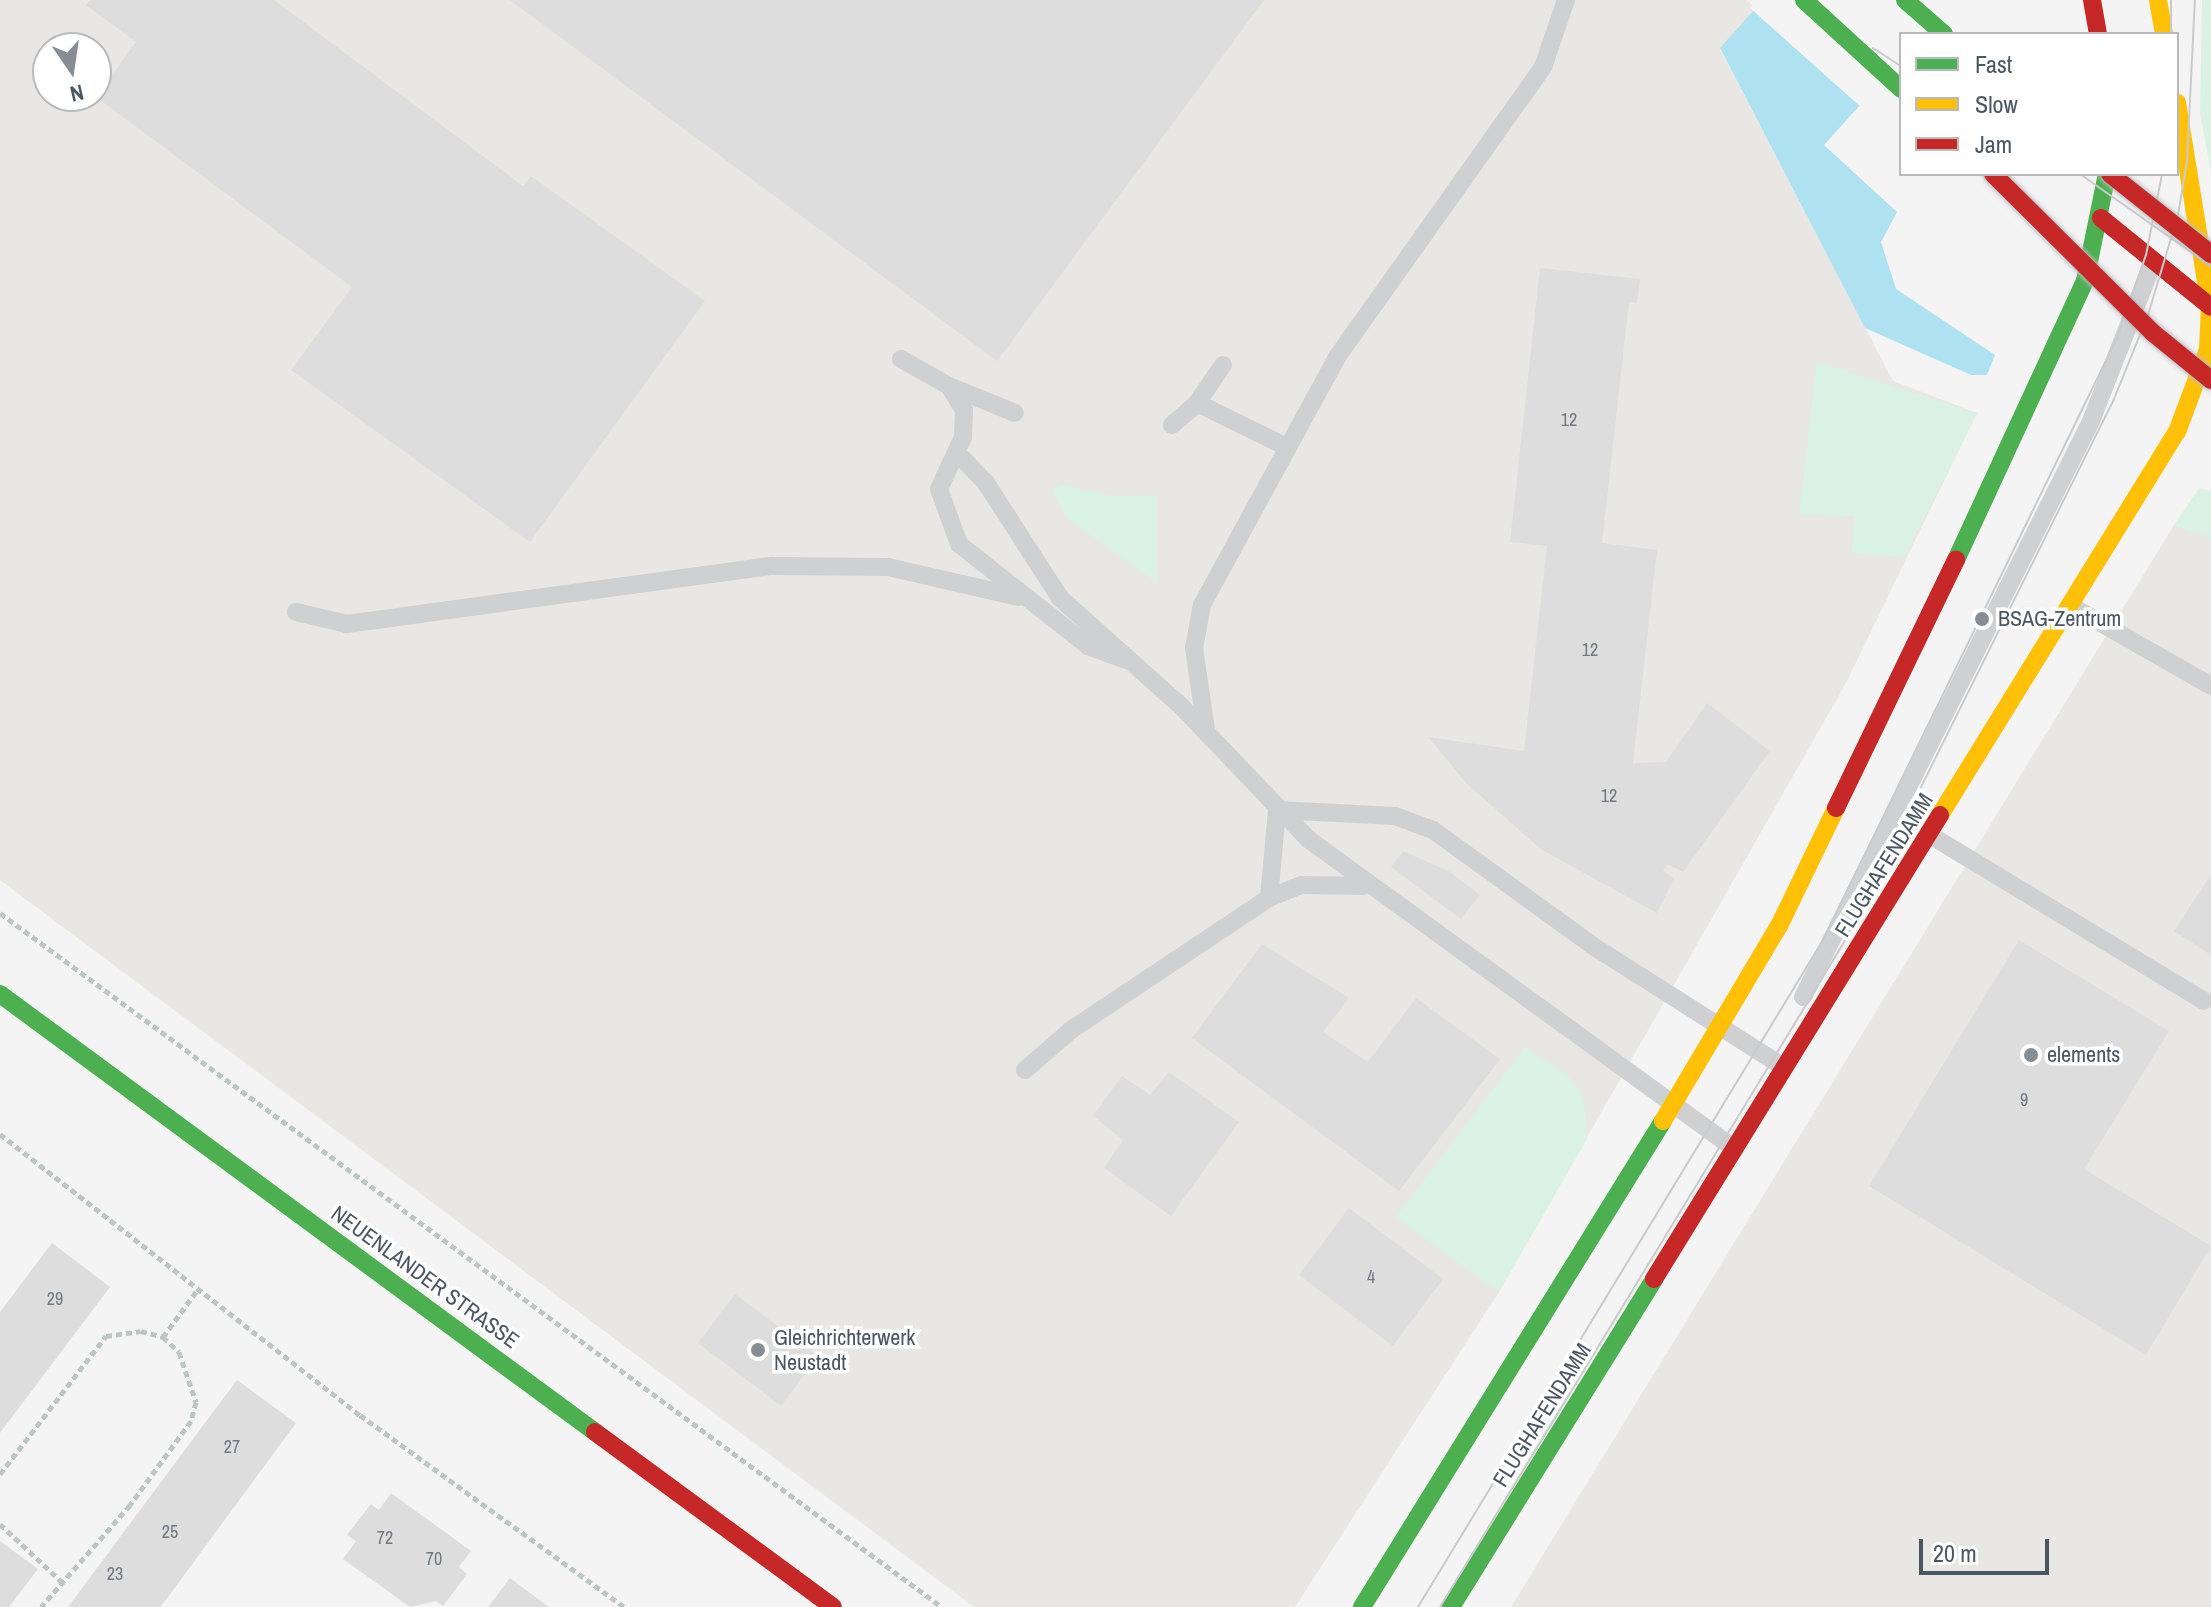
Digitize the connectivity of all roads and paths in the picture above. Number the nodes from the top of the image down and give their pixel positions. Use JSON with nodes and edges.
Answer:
{"nodes":[{"id":1,"x":1566,"y":0,"type":"edge"},
{"id":2,"x":1804,"y":0,"type":"edge"},
{"id":3,"x":1905,"y":0,"type":"edge"},
{"id":4,"x":2092,"y":0,"type":"edge"},
{"id":5,"x":2158,"y":0,"type":"edge"},
{"id":6,"x":1942,"y":32,"type":"edge"},
{"id":7,"x":2098,"y":32,"type":"edge"},
{"id":8,"x":2164,"y":32,"type":"edge"},
{"id":9,"x":1899,"y":87,"type":"edge"},
{"id":10,"x":2179,"y":115,"type":"edge"},
{"id":11,"x":1995,"y":176,"type":"edge"},
{"id":12,"x":2108,"y":176,"type":"edge"},
{"id":13,"x":2111,"y":176,"type":"edge"},
{"id":14,"x":2101,"y":218,"type":"junction"},
{"id":15,"x":2211,"y":254,"type":"edge"},
{"id":16,"x":2154,"y":261,"type":"junction"},
{"id":17,"x":2210,"y":306,"type":"edge"},
{"id":18,"x":901,"y":359,"type":"dead end"},
{"id":19,"x":1223,"y":365,"type":"dead end"},
{"id":20,"x":2211,"y":380,"type":"edge"},
{"id":21,"x":949,"y":386,"type":"junction"},
{"id":22,"x":1197,"y":403,"type":"junction"},
{"id":23,"x":1015,"y":413,"type":"dead end"},
{"id":24,"x":1172,"y":425,"type":"dead end"},
{"id":25,"x":1287,"y":447,"type":"junction"},
{"id":26,"x":962,"y":458,"type":"dead end"},
{"id":27,"x":1019,"y":597,"type":"junction"},
{"id":28,"x":2071,"y":606,"type":"junction"},
{"id":29,"x":296,"y":612,"type":"dead end"},
{"id":30,"x":1128,"y":661,"type":"junction"},
{"id":31,"x":2211,"y":686,"type":"edge"},
{"id":32,"x":1212,"y":740,"type":"junction"},
{"id":33,"x":1277,"y":810,"type":"junction"},
{"id":34,"x":1930,"y":835,"type":"junction"},
{"id":35,"x":1369,"y":889,"type":"junction"},
{"id":36,"x":1269,"y":898,"type":"junction"},
{"id":37,"x":0,"y":913,"type":"edge"},
{"id":38,"x":0,"y":994,"type":"edge"},
{"id":39,"x":2204,"y":1001,"type":"dead end"},
{"id":40,"x":1717,"y":1025,"type":"junction"},
{"id":41,"x":1767,"y":1056,"type":"junction"},
{"id":42,"x":1785,"y":1068,"type":"junction"},
{"id":43,"x":1025,"y":1070,"type":"dead end"},
{"id":44,"x":1670,"y":1102,"type":"junction"},
{"id":45,"x":0,"y":1134,"type":"edge"},
{"id":46,"x":1718,"y":1136,"type":"junction"},
{"id":47,"x":1735,"y":1149,"type":"junction"},
{"id":48,"x":198,"y":1289,"type":"junction"},
{"id":49,"x":163,"y":1337,"type":"junction"},
{"id":50,"x":0,"y":1474,"type":"edge"},
{"id":51,"x":0,"y":1524,"type":"edge"},
{"id":52,"x":63,"y":1583,"type":"junction"},
{"id":53,"x":826,"y":1605,"type":"edge"},
{"id":54,"x":41,"y":1607,"type":"edge"},
{"id":55,"x":624,"y":1607,"type":"edge"},
{"id":56,"x":942,"y":1607,"type":"edge"},
{"id":57,"x":1362,"y":1607,"type":"edge"},
{"id":58,"x":1430,"y":1607,"type":"edge"},
{"id":59,"x":1451,"y":1607,"type":"edge"}],
"edges":[{"from":1,"to":25,"type":"lane"},
{"from":2,"to":9,"type":"main road"},
{"from":3,"to":6,"type":"main road"},
{"from":4,"to":7,"type":"main road"},
{"from":5,"to":8,"type":"main road"},
{"from":10,"to":17,"type":"main road","name":"FLUGHAFENDAMM"},
{"from":11,"to":20,"type":"main road","bridge":true},
{"from":12,"to":14,"type":"main road"},
{"from":13,"to":15,"type":"main road","bridge":true},
{"from":14,"to":16,"type":"main road"},
{"from":14,"to":40,"type":"main road"},
{"from":16,"to":17,"type":"main road"},
{"from":16,"to":41,"type":"lane"},
{"from":17,"to":28,"type":"main road","name":"FLUGHAFENDAMM"},
{"from":18,"to":21,"type":"lane"},
{"from":19,"to":22,"type":"lane"},
{"from":21,"to":23,"type":"lane"},
{"from":21,"to":27,"type":"lane"},
{"from":22,"to":24,"type":"lane"},
{"from":22,"to":25,"type":"lane"},
{"from":25,"to":32,"type":"lane"},
{"from":26,"to":30,"type":"lane"},
{"from":27,"to":29,"type":"lane"},
{"from":27,"to":30,"type":"lane"},
{"from":28,"to":31,"type":"lane"},
{"from":28,"to":34,"type":"main road","name":"FLUGHAFENDAMM"},
{"from":30,"to":32,"type":"lane"},
{"from":32,"to":33,"type":"lane"},
{"from":33,"to":35,"type":"lane"},
{"from":33,"to":36,"type":"lane"},
{"from":33,"to":40,"type":"lane"},
{"from":34,"to":39,"type":"lane"},
{"from":34,"to":42,"type":"main road","name":"FLUGHAFENDAMM"},
{"from":35,"to":36,"type":"lane"},
{"from":35,"to":44,"type":"lane"},
{"from":36,"to":43,"type":"lane"},
{"from":37,"to":56,"type":"path"},
{"from":38,"to":53,"type":"main road","name":"NEUENLANDER STRASSE"},
{"from":40,"to":41,"type":"lane"},
{"from":40,"to":44,"type":"main road"},
{"from":41,"to":42,"type":"lane"},
{"from":41,"to":46,"type":"lane"},
{"from":42,"to":47,"type":"main road","name":"FLUGHAFENDAMM"},
{"from":44,"to":46,"type":"lane"},
{"from":44,"to":57,"type":"main road"},
{"from":45,"to":48,"type":"path"},
{"from":46,"to":47,"type":"lane"},
{"from":46,"to":58,"type":"lane"},
{"from":47,"to":59,"type":"main road","name":"FLUGHAFENDAMM"},
{"from":48,"to":49,"type":"path"},
{"from":48,"to":55,"type":"path"},
{"from":49,"to":50,"type":"path"},
{"from":49,"to":52,"type":"path"},
{"from":51,"to":52,"type":"path"},
{"from":52,"to":54,"type":"path"}]}
